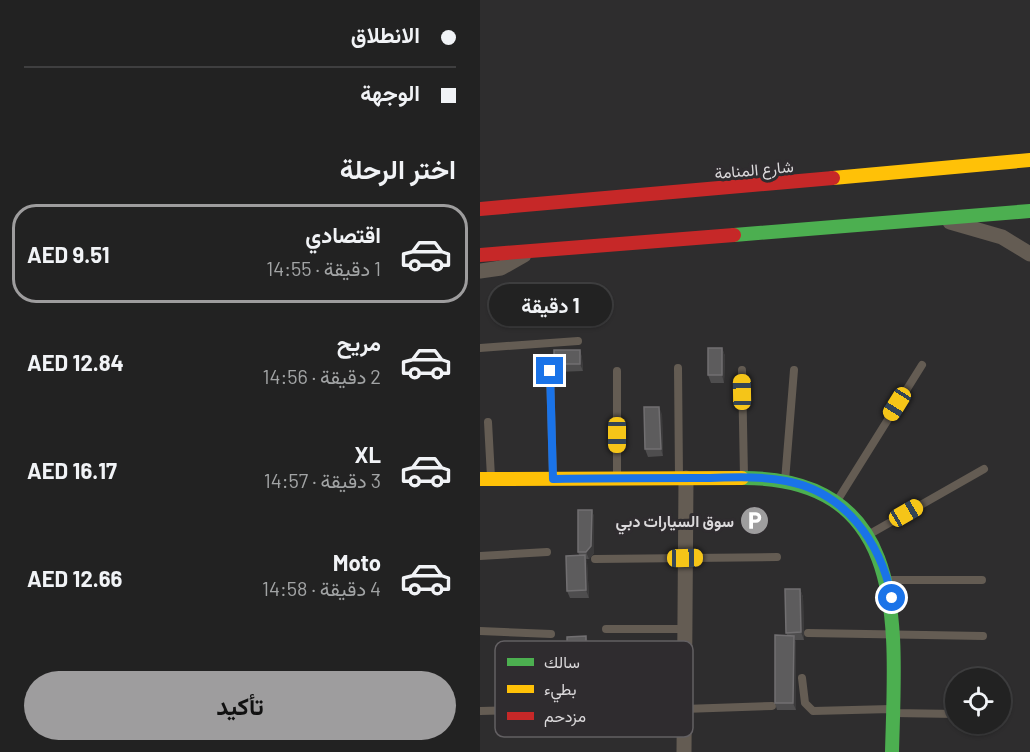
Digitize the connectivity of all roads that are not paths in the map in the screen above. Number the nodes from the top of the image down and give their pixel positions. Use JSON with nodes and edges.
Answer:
{"nodes":[{"id":1,"x":1030,"y":160,"type":"edge"},
{"id":2,"x":480,"y":209,"type":"edge"},
{"id":3,"x":1030,"y":211,"type":"edge"},
{"id":4,"x":933,"y":218,"type":"junction"},
{"id":5,"x":528,"y":253,"type":"junction"},
{"id":6,"x":1030,"y":254,"type":"edge"},
{"id":7,"x":480,"y":255,"type":"edge"},
{"id":8,"x":480,"y":271,"type":"edge"},
{"id":9,"x":578,"y":340,"type":"dead end"},
{"id":10,"x":480,"y":348,"type":"edge"},
{"id":11,"x":922,"y":365,"type":"dead end"},
{"id":12,"x":678,"y":368,"type":"dead end"},
{"id":13,"x":742,"y":370,"type":"dead end"},
{"id":14,"x":795,"y":370,"type":"dead end"},
{"id":15,"x":550,"y":371,"type":"dead end"},
{"id":16,"x":616,"y":371,"type":"dead end"},
{"id":17,"x":488,"y":422,"type":"dead end"},
{"id":18,"x":984,"y":468,"type":"dead end"},
{"id":19,"x":617,"y":478,"type":"junction"},
{"id":20,"x":682,"y":478,"type":"junction"},
{"id":21,"x":744,"y":478,"type":"junction"},
{"id":22,"x":485,"y":479,"type":"edge"},
{"id":23,"x":553,"y":479,"type":"junction"},
{"id":24,"x":785,"y":481,"type":"junction"},
{"id":25,"x":836,"y":502,"type":"junction"},
{"id":26,"x":867,"y":535,"type":"junction"},
{"id":27,"x":547,"y":552,"type":"dead end"},
{"id":28,"x":480,"y":556,"type":"edge"},
{"id":29,"x":777,"y":557,"type":"dead end"},
{"id":30,"x":685,"y":558,"type":"junction"},
{"id":31,"x":595,"y":560,"type":"dead end"},
{"id":32,"x":888,"y":580,"type":"junction"},
{"id":33,"x":982,"y":580,"type":"dead end"},
{"id":34,"x":606,"y":629,"type":"dead end"},
{"id":35,"x":684,"y":629,"type":"junction"},
{"id":36,"x":480,"y":631,"type":"edge"},
{"id":37,"x":808,"y":633,"type":"dead end"},
{"id":38,"x":551,"y":634,"type":"dead end"},
{"id":39,"x":893,"y":634,"type":"junction"},
{"id":40,"x":983,"y":636,"type":"dead end"},
{"id":41,"x":684,"y":641,"type":"edge"},
{"id":42,"x":802,"y":678,"type":"dead end"},
{"id":43,"x":772,"y":706,"type":"edge"},
{"id":44,"x":693,"y":709,"type":"edge"},
{"id":45,"x":480,"y":711,"type":"edge"},
{"id":46,"x":495,"y":711,"type":"edge"},
{"id":47,"x":893,"y":711,"type":"junction"},
{"id":48,"x":945,"y":713,"type":"edge"},
{"id":49,"x":892,"y":752,"type":"edge"}],
"edges":[{"from":1,"to":2,"type":"main road","name":"شارع المنامة"},
{"from":3,"to":4,"type":"main road"},
{"from":4,"to":5,"type":"main road"},
{"from":4,"to":6,"type":"street"},
{"from":5,"to":7,"type":"main road"},
{"from":5,"to":8,"type":"street"},
{"from":9,"to":10,"type":"lane"},
{"from":11,"to":25,"type":"lane"},
{"from":12,"to":20,"type":"lane"},
{"from":13,"to":21,"type":"lane"},
{"from":14,"to":24,"type":"lane"},
{"from":15,"to":23,"type":"lane"},
{"from":16,"to":19,"type":"lane"},
{"from":17,"to":22,"type":"lane"},
{"from":18,"to":26,"type":"lane"},
{"from":19,"to":20,"type":"main road"},
{"from":19,"to":23,"type":"main road"},
{"from":20,"to":21,"type":"main road"},
{"from":20,"to":30,"type":"street"},
{"from":21,"to":24,"type":"main road"},
{"from":22,"to":23,"type":"main road"},
{"from":24,"to":25,"type":"main road"},
{"from":25,"to":26,"type":"main road"},
{"from":26,"to":32,"type":"main road"},
{"from":27,"to":28,"type":"lane"},
{"from":29,"to":30,"type":"lane"},
{"from":30,"to":31,"type":"lane"},
{"from":30,"to":35,"type":"street"},
{"from":32,"to":33,"type":"lane"},
{"from":32,"to":39,"type":"main road"},
{"from":34,"to":35,"type":"lane"},
{"from":35,"to":41,"type":"street"},
{"from":36,"to":38,"type":"lane"},
{"from":37,"to":39,"type":"lane"},
{"from":39,"to":40,"type":"lane"},
{"from":39,"to":47,"type":"main road"},
{"from":42,"to":47,"type":"lane"},
{"from":43,"to":44,"type":"lane"},
{"from":45,"to":46,"type":"lane"},
{"from":47,"to":48,"type":"lane"},
{"from":47,"to":49,"type":"main road"}]}
